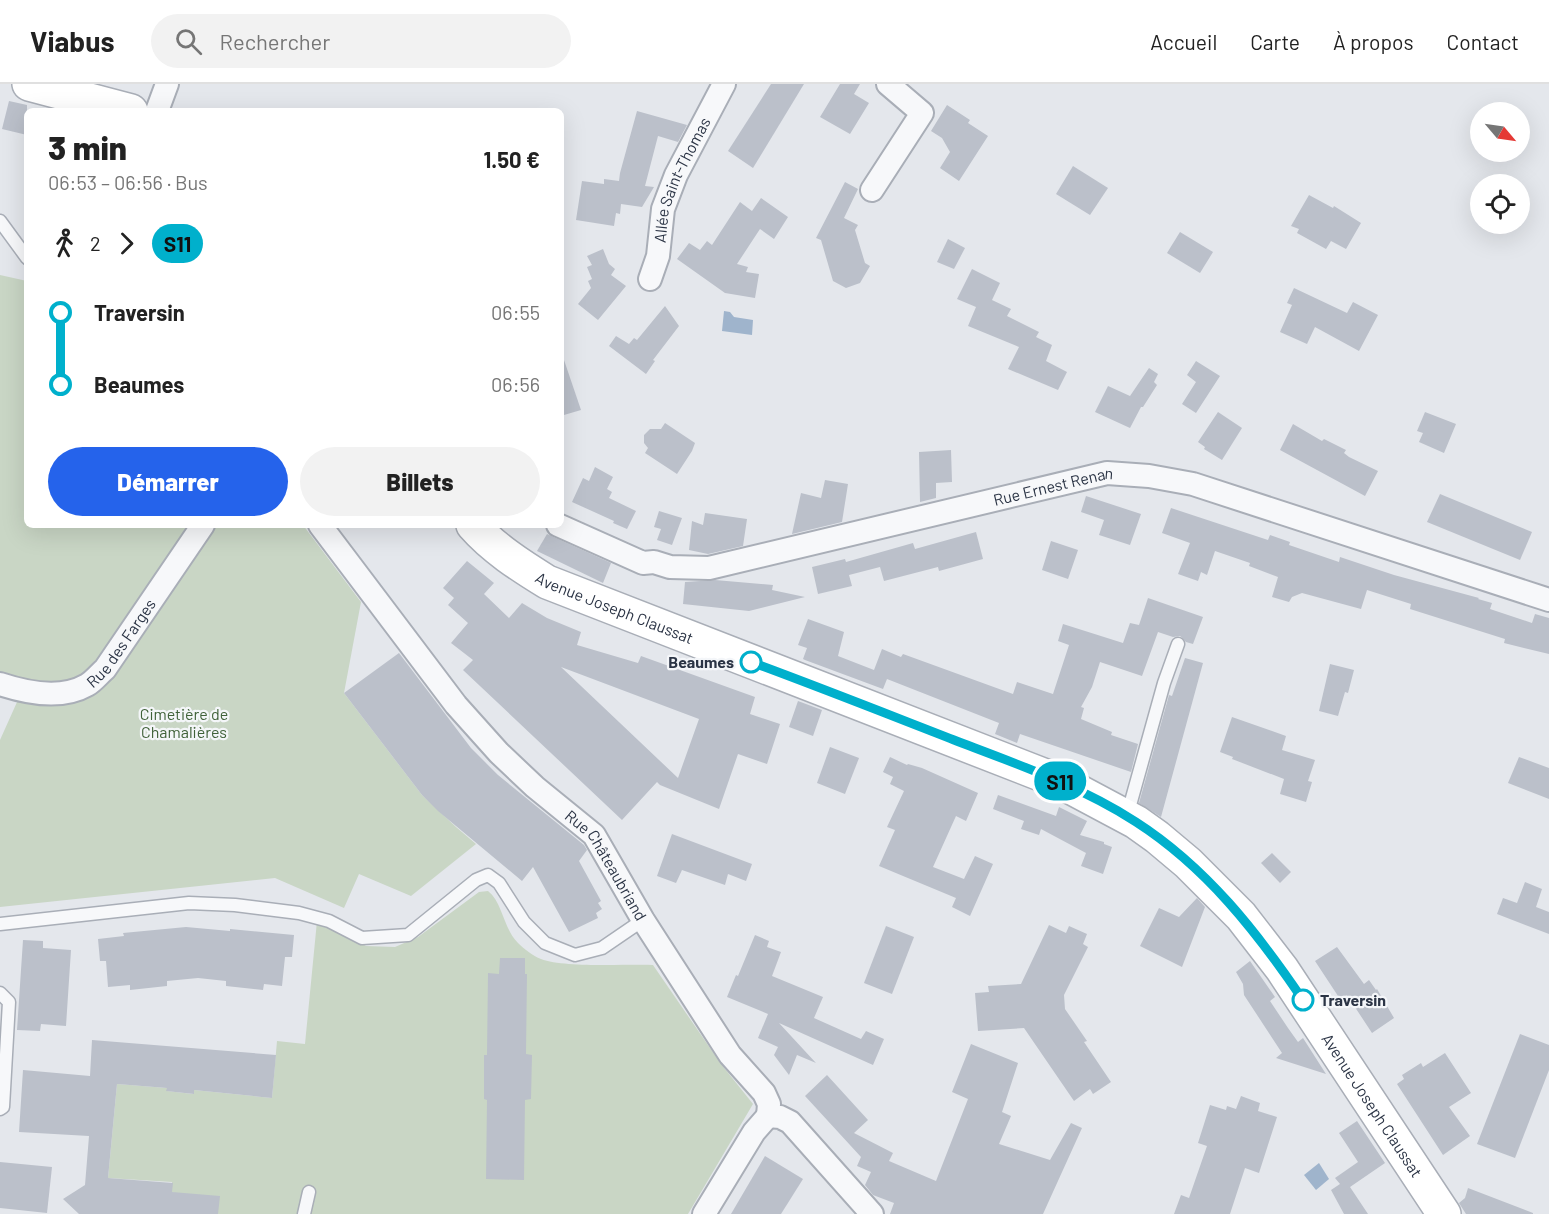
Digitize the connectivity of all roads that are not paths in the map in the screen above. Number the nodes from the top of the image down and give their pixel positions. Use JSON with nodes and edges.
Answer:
{"nodes":[{"id":1,"x":29,"y":84,"type":"edge"},
{"id":2,"x":166,"y":84,"type":"edge"},
{"id":3,"x":724,"y":84,"type":"edge"},
{"id":4,"x":888,"y":84,"type":"edge"},
{"id":5,"x":120,"y":108,"type":"edge"},
{"id":6,"x":158,"y":108,"type":"edge"},
{"id":7,"x":872,"y":190,"type":"dead end"},
{"id":8,"x":0,"y":221,"type":"edge"},
{"id":9,"x":24,"y":254,"type":"edge"},
{"id":10,"x":650,"y":279,"type":"dead end"},
{"id":11,"x":201,"y":528,"type":"edge"},
{"id":12,"x":322,"y":528,"type":"edge"},
{"id":13,"x":476,"y":528,"type":"edge"},
{"id":14,"x":564,"y":528,"type":"edge"},
{"id":15,"x":1549,"y":600,"type":"edge"},
{"id":16,"x":1178,"y":644,"type":"dead end"},
{"id":17,"x":0,"y":684,"type":"edge"},
{"id":18,"x":1126,"y":817,"type":"junction"},
{"id":19,"x":644,"y":920,"type":"junction"},
{"id":20,"x":0,"y":924,"type":"edge"},
{"id":21,"x":0,"y":993,"type":"edge"},
{"id":22,"x":0,"y":1109,"type":"edge"},
{"id":23,"x":768,"y":1116,"type":"junction"},
{"id":24,"x":309,"y":1192,"type":"dead end"},
{"id":25,"x":304,"y":1214,"type":"edge"},
{"id":26,"x":704,"y":1214,"type":"edge"},
{"id":27,"x":872,"y":1214,"type":"edge"},
{"id":28,"x":1443,"y":1214,"type":"edge"}],
"edges":[{"from":1,"to":5,"type":"main road"},
{"from":2,"to":6,"type":"street"},
{"from":3,"to":10,"type":"street","name":"Allée Saint-Thomas"},
{"from":4,"to":7,"type":"street"},
{"from":8,"to":9,"type":"lane"},
{"from":11,"to":17,"type":"street","name":"Rue des Farges"},
{"from":12,"to":19,"type":"street","name":"Rue Châteaubriand"},
{"from":13,"to":18,"type":"main road","name":"Avenue Joseph Claussat"},
{"from":14,"to":15,"type":"street","name":"Rue Ernest Renan"},
{"from":16,"to":18,"type":"lane"},
{"from":18,"to":28,"type":"main road","name":"Avenue Joseph Claussat"},
{"from":19,"to":20,"type":"lane"},
{"from":19,"to":23,"type":"street","name":"Rue Châteaubriand"},
{"from":21,"to":22,"type":"lane"},
{"from":23,"to":26,"type":"street"},
{"from":23,"to":27,"type":"street"},
{"from":24,"to":25,"type":"lane"}]}
